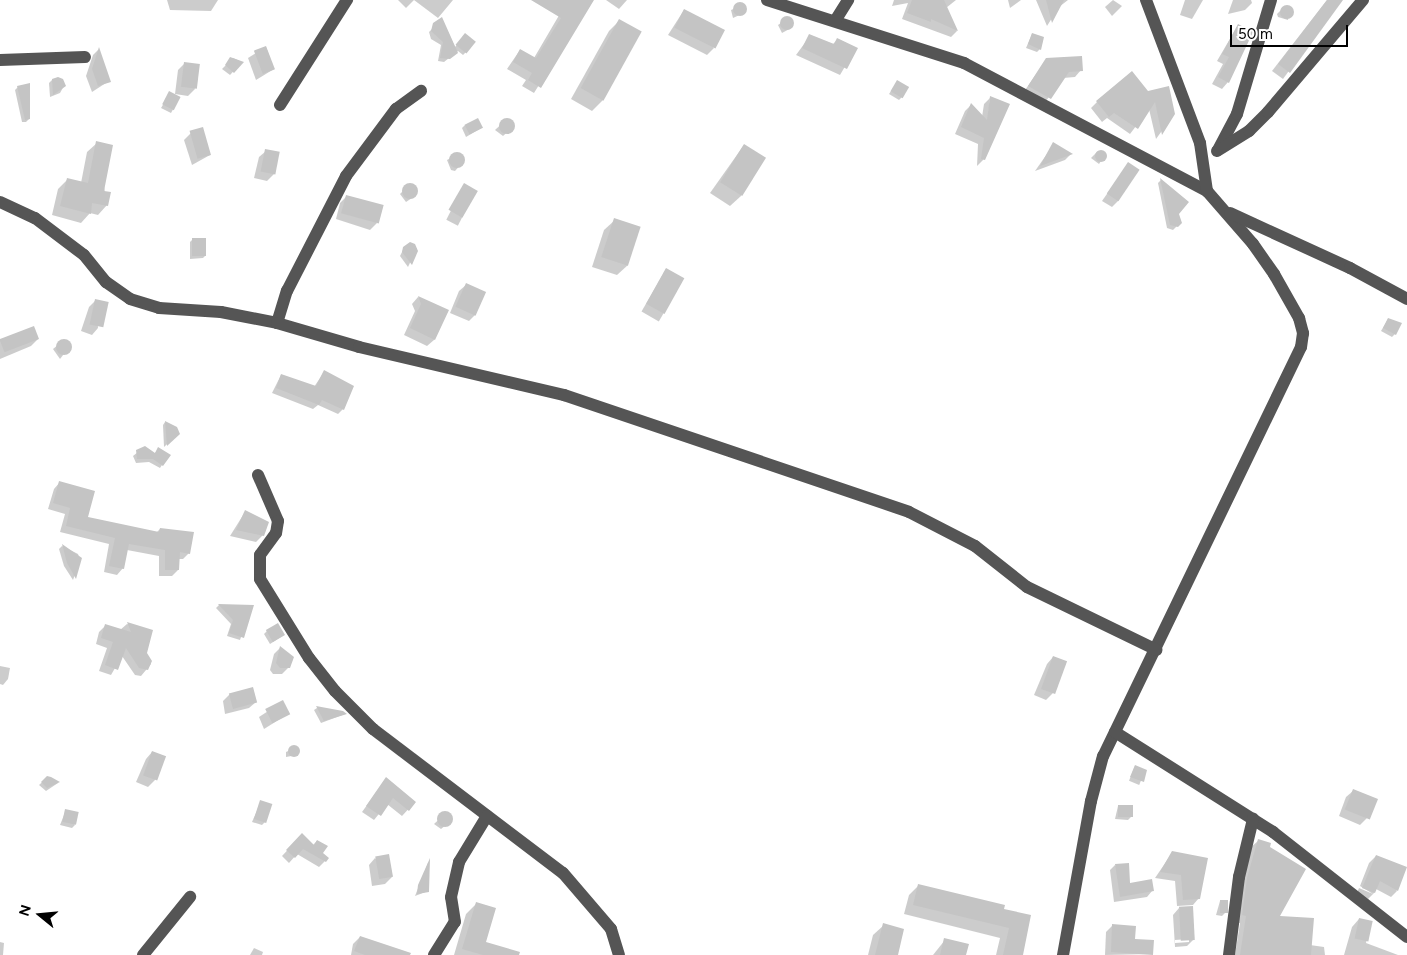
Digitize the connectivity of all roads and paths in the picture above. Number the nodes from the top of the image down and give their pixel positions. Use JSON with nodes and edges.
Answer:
{"nodes":[{"id":1,"x":347,"y":0,"type":"edge"},
{"id":2,"x":767,"y":0,"type":"edge"},
{"id":3,"x":848,"y":0,"type":"edge"},
{"id":4,"x":1146,"y":0,"type":"edge"},
{"id":5,"x":1271,"y":0,"type":"edge"},
{"id":6,"x":1363,"y":0,"type":"edge"},
{"id":7,"x":835,"y":21,"type":"junction"},
{"id":8,"x":85,"y":57,"type":"dead end"},
{"id":9,"x":0,"y":60,"type":"edge"},
{"id":10,"x":421,"y":91,"type":"dead end"},
{"id":11,"x":280,"y":105,"type":"dead end"},
{"id":12,"x":1217,"y":151,"type":"junction"},
{"id":13,"x":1205,"y":168,"type":"junction"},
{"id":14,"x":1207,"y":191,"type":"junction"},
{"id":15,"x":0,"y":202,"type":"edge"},
{"id":16,"x":1228,"y":212,"type":"junction"},
{"id":17,"x":1407,"y":299,"type":"edge"},
{"id":18,"x":277,"y":323,"type":"junction"},
{"id":19,"x":258,"y":475,"type":"dead end"},
{"id":20,"x":1156,"y":650,"type":"junction"},
{"id":21,"x":1115,"y":732,"type":"junction"},
{"id":22,"x":488,"y":816,"type":"junction"},
{"id":23,"x":1253,"y":819,"type":"junction"},
{"id":24,"x":190,"y":897,"type":"dead end"},
{"id":25,"x":1407,"y":937,"type":"edge"},
{"id":26,"x":142,"y":955,"type":"edge"},
{"id":27,"x":434,"y":955,"type":"edge"},
{"id":28,"x":619,"y":955,"type":"edge"},
{"id":29,"x":1063,"y":955,"type":"edge"},
{"id":30,"x":1229,"y":955,"type":"edge"}],
"edges":[{"from":1,"to":11,"type":"street"},
{"from":2,"to":7,"type":"street"},
{"from":3,"to":7,"type":"street"},
{"from":4,"to":13,"type":"street"},
{"from":5,"to":12,"type":"street"},
{"from":6,"to":12,"type":"street"},
{"from":7,"to":14,"type":"street"},
{"from":8,"to":9,"type":"street"},
{"from":10,"to":18,"type":"street"},
{"from":12,"to":13,"type":"street"},
{"from":13,"to":14,"type":"street"},
{"from":14,"to":16,"type":"street"},
{"from":15,"to":18,"type":"street"},
{"from":16,"to":17,"type":"street"},
{"from":16,"to":20,"type":"street"},
{"from":18,"to":20,"type":"street"},
{"from":19,"to":22,"type":"street"},
{"from":20,"to":21,"type":"street"},
{"from":21,"to":23,"type":"street"},
{"from":21,"to":29,"type":"street"},
{"from":22,"to":27,"type":"street"},
{"from":22,"to":28,"type":"street"},
{"from":23,"to":25,"type":"street"},
{"from":23,"to":30,"type":"street"},
{"from":24,"to":26,"type":"street"}]}
